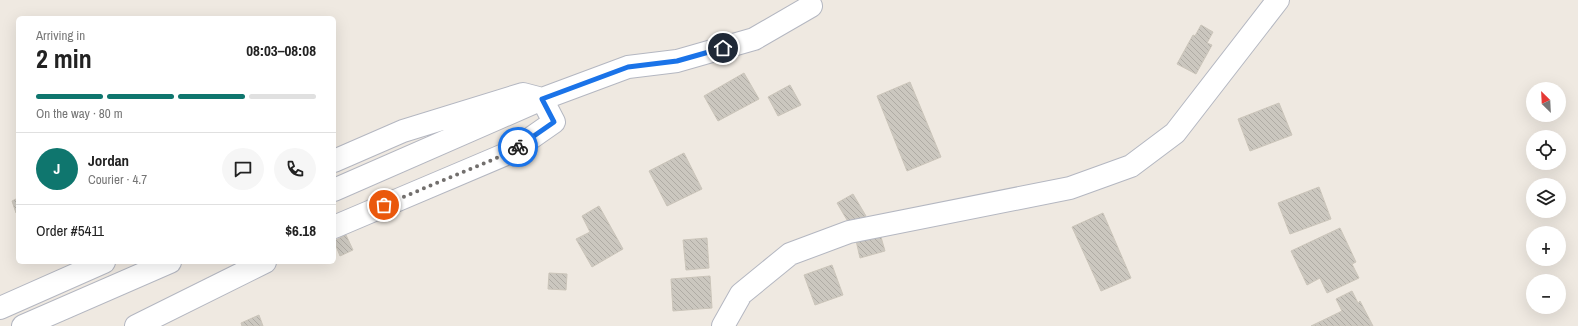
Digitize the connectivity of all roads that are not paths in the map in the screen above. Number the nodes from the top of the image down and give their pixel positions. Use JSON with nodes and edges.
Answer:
{"nodes":[{"id":1,"x":1277,"y":1,"type":"edge"},
{"id":2,"x":811,"y":6,"type":"dead end"},
{"id":3,"x":542,"y":99,"type":"junction"},
{"id":4,"x":336,"y":160,"type":"edge"},
{"id":5,"x":336,"y":189,"type":"edge"},
{"id":6,"x":336,"y":226,"type":"edge"},
{"id":7,"x":99,"y":264,"type":"edge"},
{"id":8,"x":165,"y":264,"type":"edge"},
{"id":9,"x":261,"y":264,"type":"edge"},
{"id":10,"x":0,"y":308,"type":"edge"},
{"id":11,"x":23,"y":326,"type":"edge"},
{"id":12,"x":136,"y":326,"type":"edge"},
{"id":13,"x":723,"y":326,"type":"edge"}],
"edges":[{"from":1,"to":13,"type":"street"},
{"from":2,"to":3,"type":"street"},
{"from":3,"to":4,"type":"street"},
{"from":3,"to":5,"type":"street"},
{"from":3,"to":6,"type":"street"},
{"from":7,"to":10,"type":"street"},
{"from":8,"to":11,"type":"street"},
{"from":9,"to":12,"type":"street"}]}
